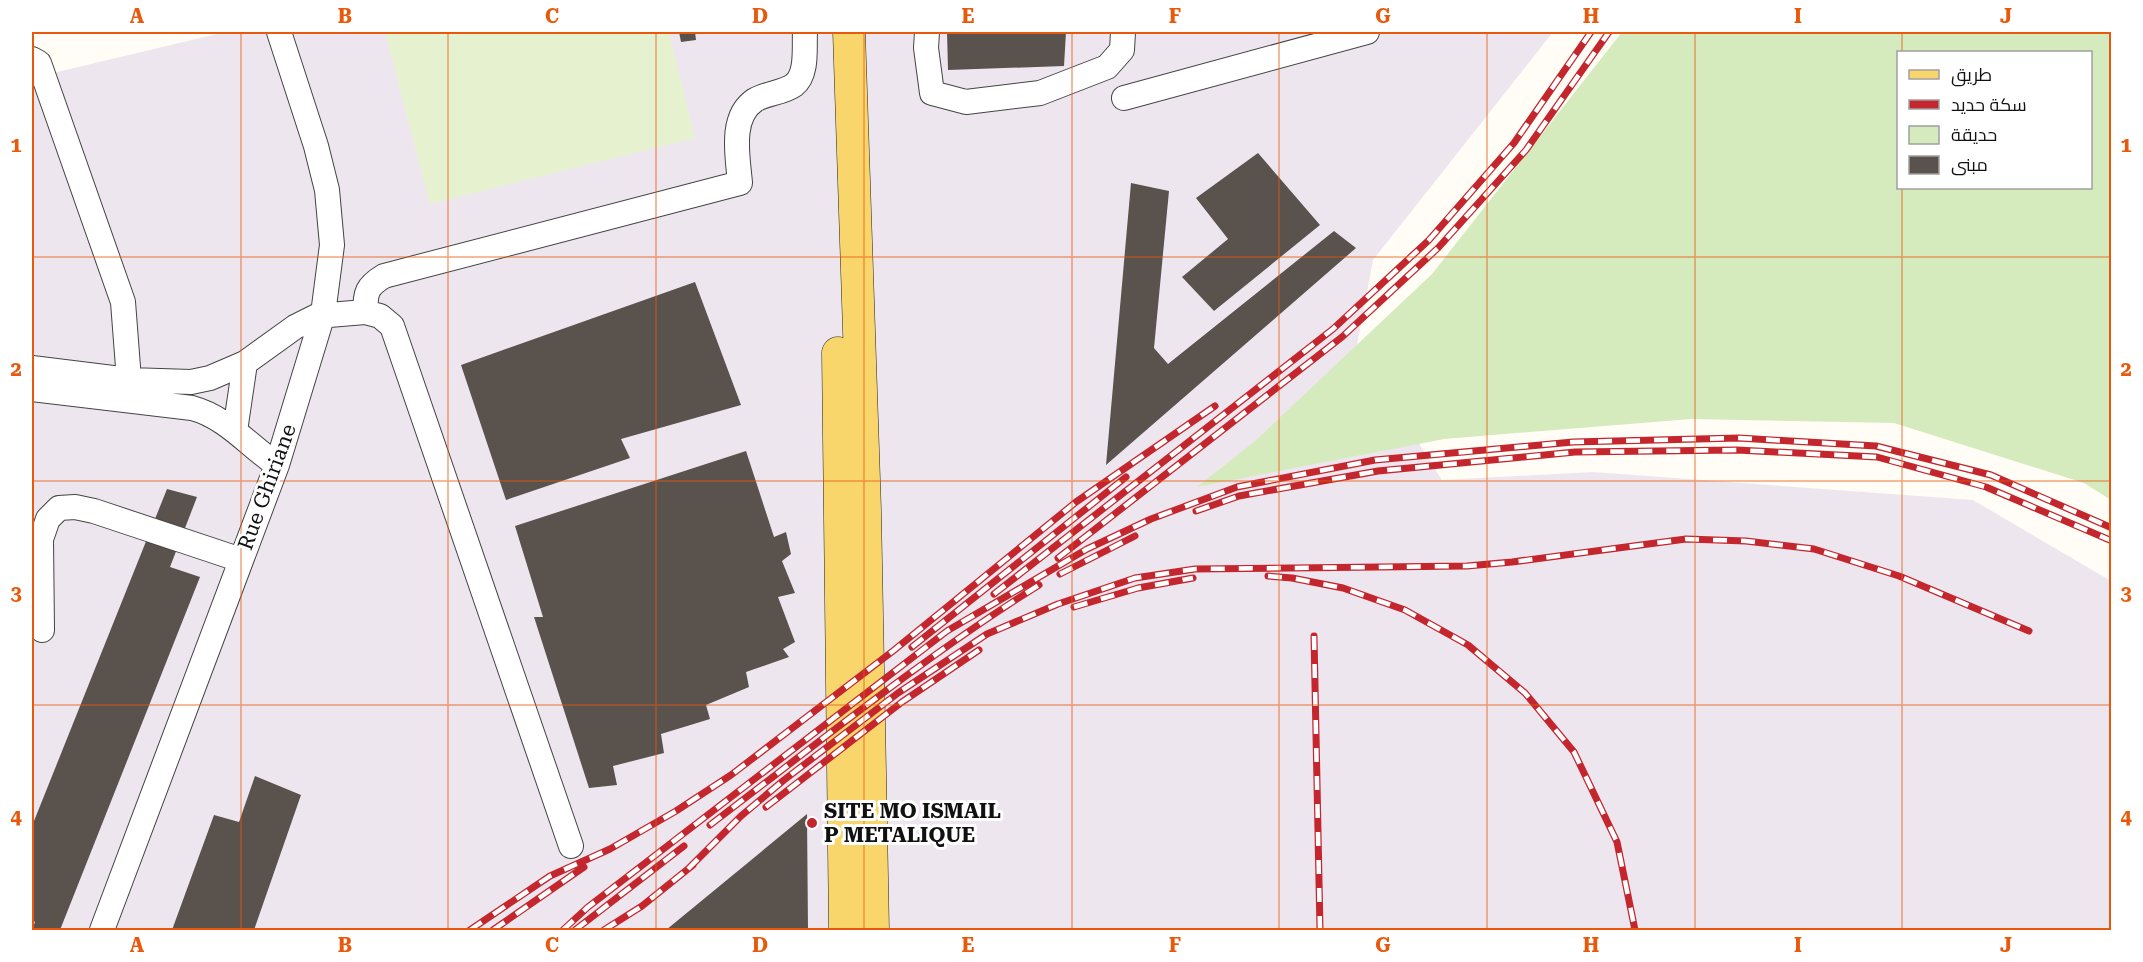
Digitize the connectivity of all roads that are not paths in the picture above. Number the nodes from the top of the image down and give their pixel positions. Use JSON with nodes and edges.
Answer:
{"nodes":[{"id":1,"x":279,"y":32,"type":"edge"},
{"id":2,"x":805,"y":32,"type":"edge"},
{"id":3,"x":829,"y":32,"type":"edge"},
{"id":4,"x":849,"y":32,"type":"edge"},
{"id":5,"x":927,"y":32,"type":"edge"},
{"id":6,"x":1124,"y":32,"type":"edge"},
{"id":7,"x":1367,"y":32,"type":"edge"},
{"id":8,"x":32,"y":59,"type":"edge"},
{"id":9,"x":1124,"y":98,"type":"dead end"},
{"id":10,"x":365,"y":312,"type":"junction"},
{"id":11,"x":323,"y":314,"type":"junction"},
{"id":12,"x":245,"y":363,"type":"junction"},
{"id":13,"x":32,"y":368,"type":"edge"},
{"id":14,"x":129,"y":380,"type":"junction"},
{"id":15,"x":32,"y":389,"type":"edge"},
{"id":16,"x":234,"y":431,"type":"junction"},
{"id":17,"x":277,"y":465,"type":"junction"},
{"id":18,"x":241,"y":560,"type":"junction"},
{"id":19,"x":42,"y":630,"type":"dead end"},
{"id":20,"x":571,"y":846,"type":"dead end"},
{"id":21,"x":102,"y":930,"type":"edge"},
{"id":22,"x":845,"y":930,"type":"edge"},
{"id":23,"x":873,"y":930,"type":"edge"}],
"edges":[{"from":1,"to":11,"type":"street","name":"Rue Ghiriane"},
{"from":2,"to":10,"type":"street"},
{"from":3,"to":22,"type":"main road"},
{"from":4,"to":23,"type":"main road"},
{"from":5,"to":6,"type":"street"},
{"from":7,"to":9,"type":"street"},
{"from":8,"to":14,"type":"street"},
{"from":10,"to":11,"type":"street"},
{"from":10,"to":20,"type":"street"},
{"from":11,"to":12,"type":"street"},
{"from":11,"to":17,"type":"street","name":"Rue Ghiriane"},
{"from":12,"to":14,"type":"street"},
{"from":12,"to":16,"type":"street"},
{"from":13,"to":14,"type":"street"},
{"from":15,"to":16,"type":"street"},
{"from":16,"to":17,"type":"street"},
{"from":17,"to":18,"type":"street","name":"Rue Ghiriane"},
{"from":18,"to":19,"type":"street"},
{"from":18,"to":21,"type":"street","name":"Rue Ghiriane"}]}
